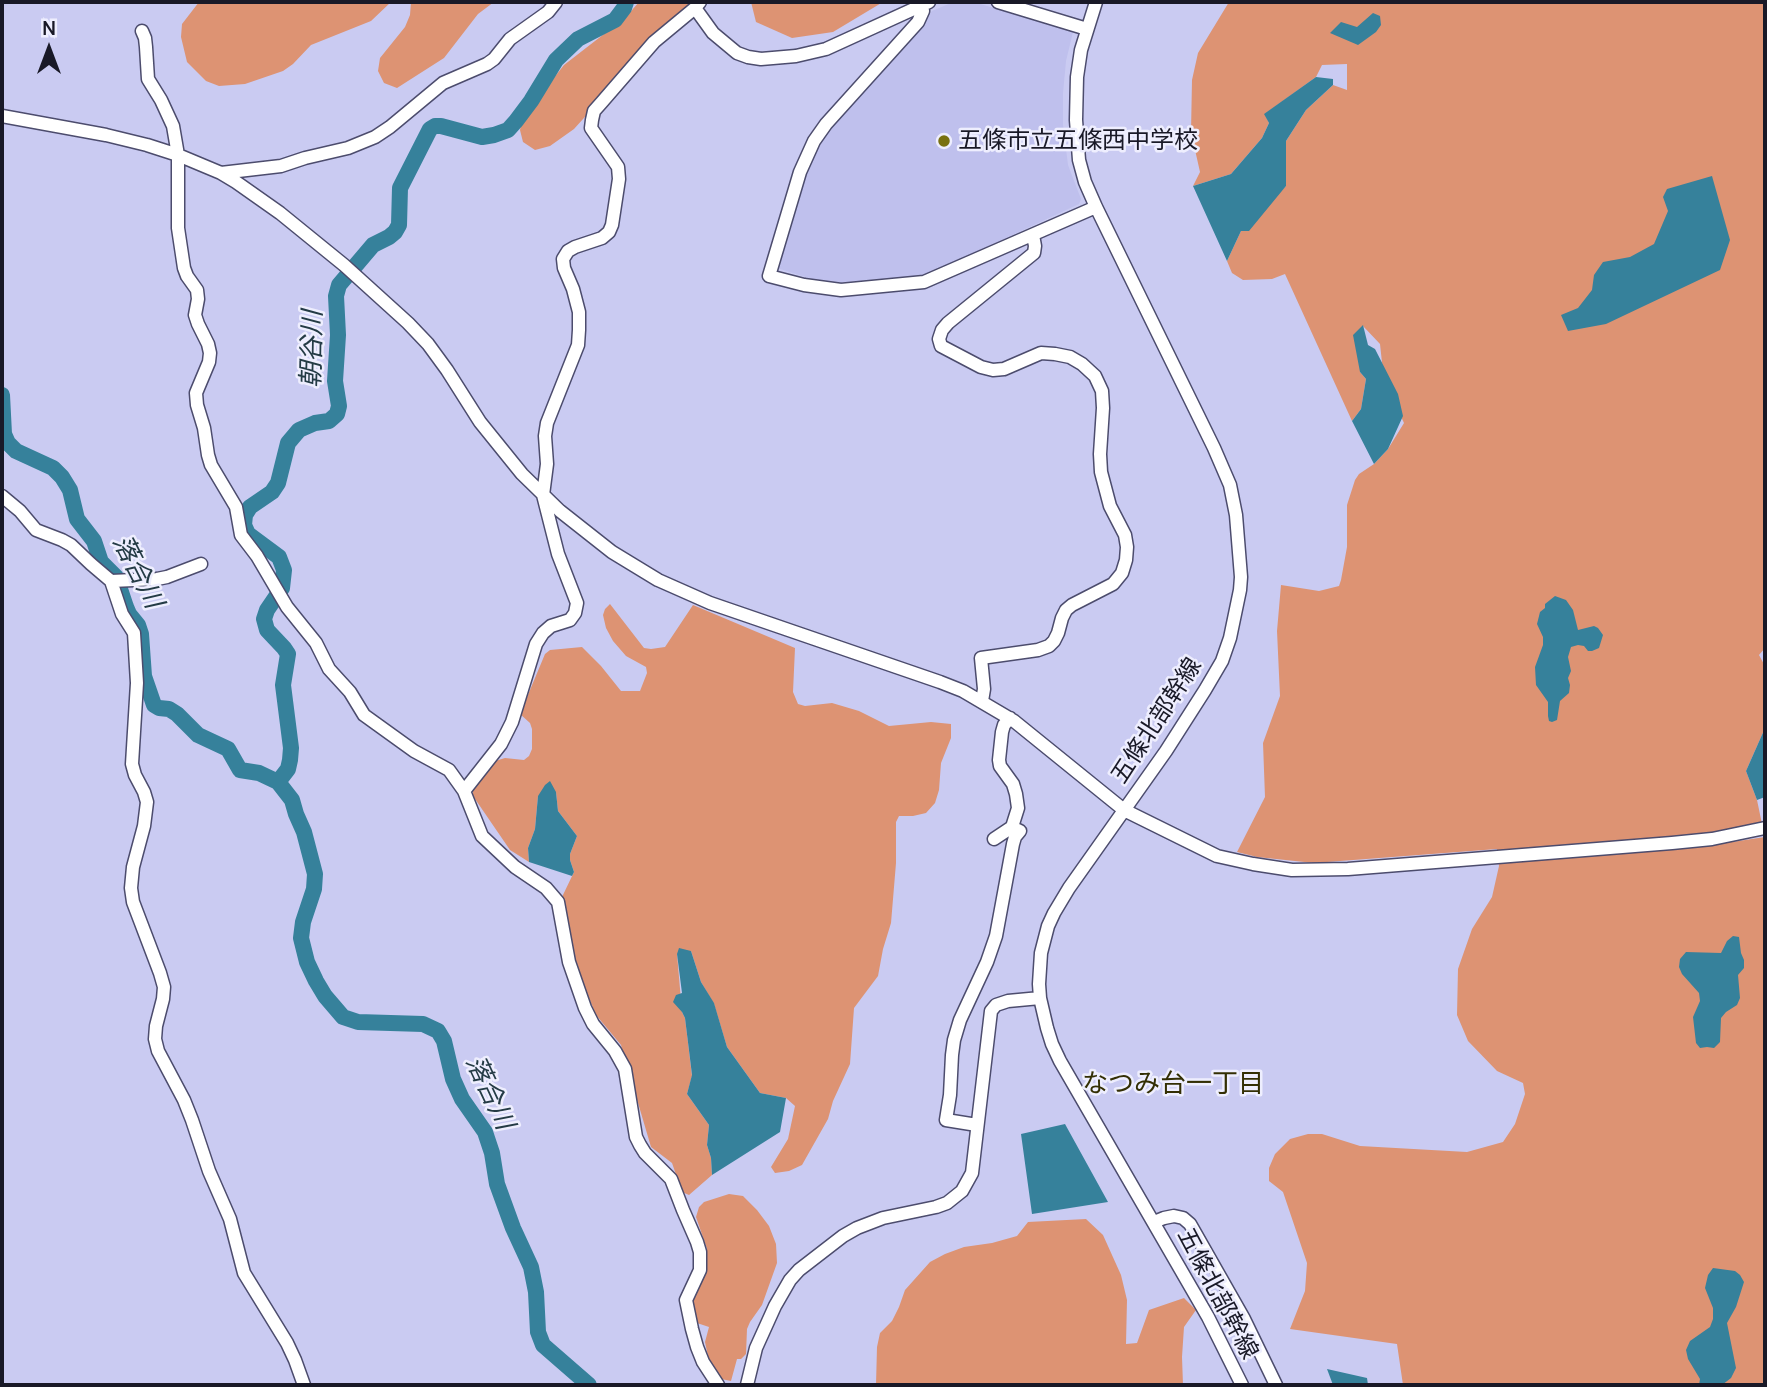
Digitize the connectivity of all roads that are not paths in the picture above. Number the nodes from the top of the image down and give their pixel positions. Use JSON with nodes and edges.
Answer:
{"nodes":[{"id":1,"x":556,"y":2,"type":"edge"},
{"id":2,"x":998,"y":2,"type":"edge"},
{"id":3,"x":1096,"y":2,"type":"edge"},
{"id":4,"x":926,"y":3,"type":"edge"},
{"id":5,"x":698,"y":5,"type":"edge"},
{"id":6,"x":1087,"y":29,"type":"junction"},
{"id":7,"x":142,"y":31,"type":"dead end"},
{"id":8,"x":2,"y":116,"type":"edge"},
{"id":9,"x":178,"y":155,"type":"junction"},
{"id":10,"x":221,"y":173,"type":"junction"},
{"id":11,"x":1096,"y":208,"type":"junction"},
{"id":12,"x":1033,"y":235,"type":"junction"},
{"id":13,"x":543,"y":495,"type":"junction"},
{"id":14,"x":2,"y":496,"type":"edge"},
{"id":15,"x":201,"y":564,"type":"dead end"},
{"id":16,"x":118,"y":581,"type":"junction"},
{"id":17,"x":982,"y":701,"type":"junction"},
{"id":18,"x":1010,"y":719,"type":"junction"},
{"id":19,"x":464,"y":790,"type":"junction"},
{"id":20,"x":1124,"y":810,"type":"junction"},
{"id":21,"x":1765,"y":828,"type":"edge"},
{"id":22,"x":1016,"y":829,"type":"junction"},
{"id":23,"x":994,"y":839,"type":"dead end"},
{"id":24,"x":1040,"y":998,"type":"junction"},
{"id":25,"x":977,"y":1125,"type":"junction"},
{"id":26,"x":1154,"y":1222,"type":"junction"},
{"id":27,"x":304,"y":1385,"type":"edge"},
{"id":28,"x":718,"y":1385,"type":"edge"},
{"id":29,"x":747,"y":1385,"type":"edge"},
{"id":30,"x":1242,"y":1385,"type":"edge"},
{"id":31,"x":1276,"y":1385,"type":"edge"}],
"edges":[{"from":1,"to":10,"type":"street"},
{"from":2,"to":6,"type":"street"},
{"from":3,"to":6,"type":"street","name":"五條北部幹線"},
{"from":4,"to":5,"type":"street"},
{"from":4,"to":12,"type":"street"},
{"from":5,"to":13,"type":"street"},
{"from":6,"to":11,"type":"street","name":"五條北部幹線"},
{"from":7,"to":9,"type":"street"},
{"from":8,"to":9,"type":"street"},
{"from":9,"to":10,"type":"street"},
{"from":9,"to":19,"type":"street"},
{"from":10,"to":13,"type":"street"},
{"from":11,"to":12,"type":"street"},
{"from":11,"to":20,"type":"street","name":"五條北部幹線"},
{"from":12,"to":17,"type":"street"},
{"from":13,"to":17,"type":"street"},
{"from":13,"to":19,"type":"street"},
{"from":14,"to":16,"type":"street"},
{"from":15,"to":16,"type":"street"},
{"from":16,"to":27,"type":"street"},
{"from":17,"to":18,"type":"street"},
{"from":18,"to":20,"type":"street"},
{"from":18,"to":22,"type":"street"},
{"from":19,"to":28,"type":"street"},
{"from":20,"to":21,"type":"street"},
{"from":20,"to":24,"type":"street","name":"五條北部幹線"},
{"from":22,"to":23,"type":"street"},
{"from":22,"to":25,"type":"street"},
{"from":24,"to":25,"type":"street"},
{"from":24,"to":26,"type":"street","name":"五條北部幹線"},
{"from":25,"to":29,"type":"street"},
{"from":26,"to":30,"type":"street","name":"五條北部幹線"},
{"from":26,"to":31,"type":"street"}]}
